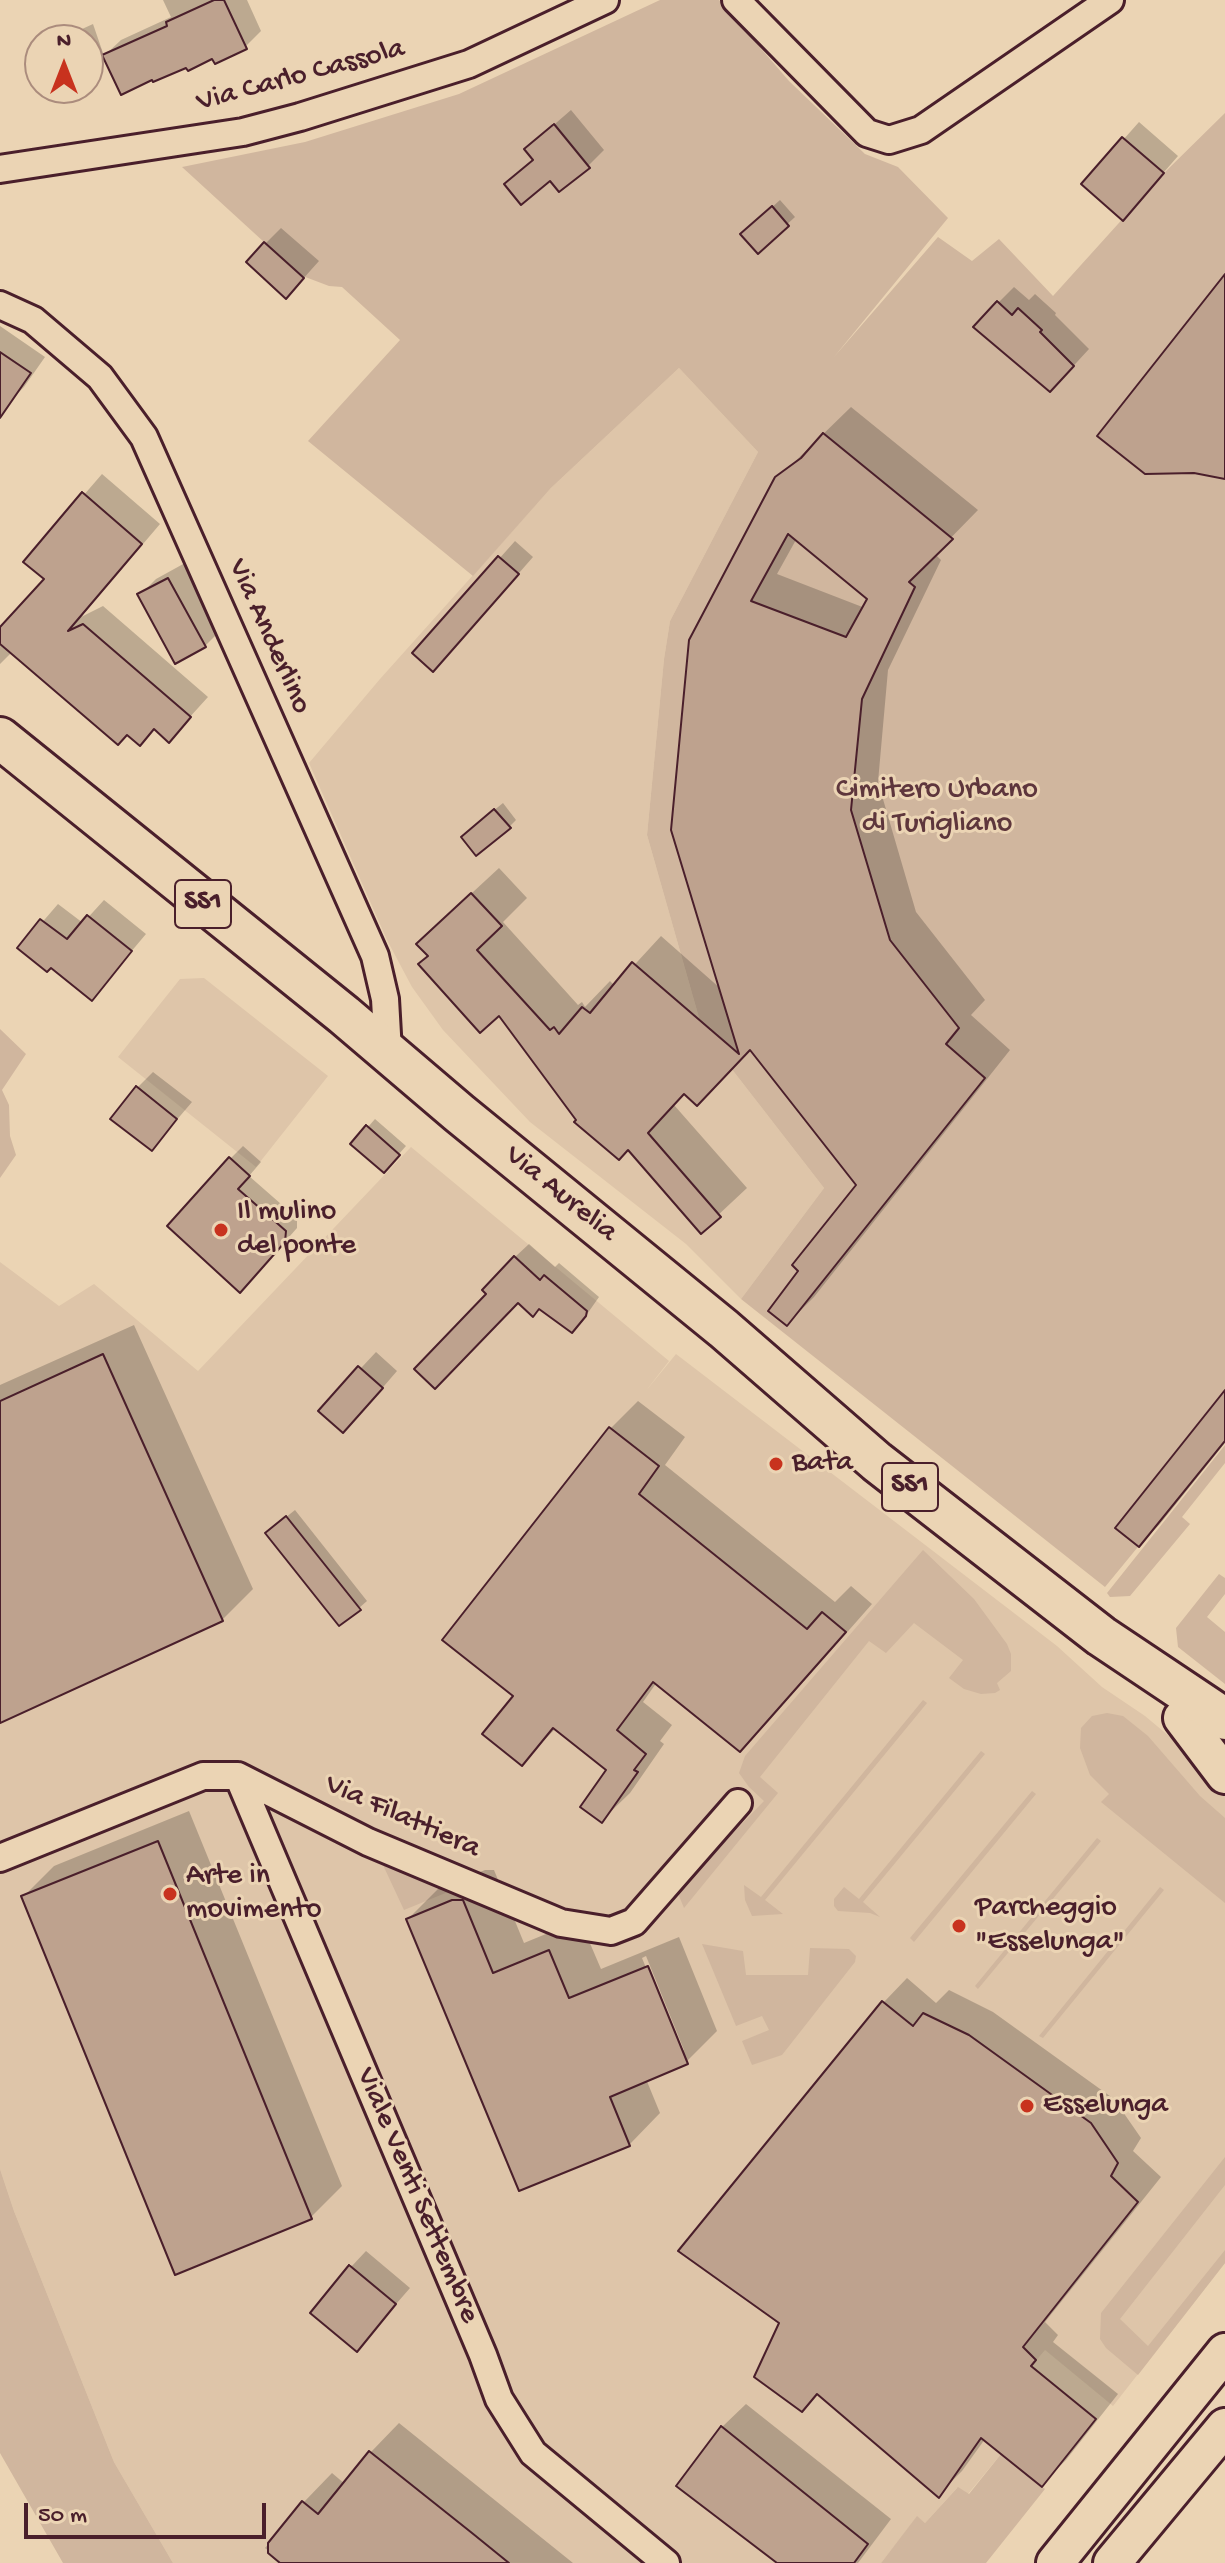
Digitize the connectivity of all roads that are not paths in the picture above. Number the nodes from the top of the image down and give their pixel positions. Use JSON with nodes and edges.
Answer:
{"nodes":[{"id":1,"x":605,"y":0,"type":"edge"},
{"id":2,"x":736,"y":0,"type":"edge"},
{"id":3,"x":1110,"y":0,"type":"edge"},
{"id":4,"x":0,"y":169,"type":"edge"},
{"id":5,"x":0,"y":305,"type":"edge"},
{"id":6,"x":6,"y":745,"type":"edge"},
{"id":7,"x":388,"y":1052,"type":"junction"},
{"id":8,"x":1101,"y":1636,"type":"junction"},
{"id":9,"x":1182,"y":1718,"type":"junction"},
{"id":10,"x":1225,"y":1719,"type":"edge"},
{"id":11,"x":1225,"y":1747,"type":"edge"},
{"id":12,"x":1225,"y":1775,"type":"edge"},
{"id":13,"x":238,"y":1776,"type":"junction"},
{"id":14,"x":738,"y":1803,"type":"dead end"},
{"id":15,"x":0,"y":1858,"type":"edge"},
{"id":16,"x":1225,"y":2352,"type":"edge"},
{"id":17,"x":1225,"y":2427,"type":"edge"},
{"id":18,"x":666,"y":2563,"type":"edge"},
{"id":19,"x":1055,"y":2563,"type":"edge"},
{"id":20,"x":1112,"y":2563,"type":"edge"}],
"edges":[{"from":1,"to":4,"type":"street","name":"Via Carlo Cassola"},
{"from":2,"to":3,"type":"street"},
{"from":5,"to":7,"type":"street","name":"Via Anderlino"},
{"from":6,"to":7,"type":"main road","name":"Via Aurelia","number":"SS1"},
{"from":7,"to":8,"type":"main road","name":"Via Aurelia","number":"SS1"},
{"from":8,"to":9,"type":"main road","name":"Via Aurelia","number":"SS1"},
{"from":8,"to":10,"type":"main road","name":"Via Aurelia","number":"SS1"},
{"from":9,"to":11,"type":"main road","name":"Via Aurelia","number":"SS1"},
{"from":9,"to":12,"type":"main road","number":"SS1"},
{"from":13,"to":14,"type":"street","name":"Via Filattiera"},
{"from":13,"to":15,"type":"street","name":"Via Filattiera"},
{"from":13,"to":18,"type":"street","name":"Viale Venti Settembre"},
{"from":16,"to":19,"type":"main road"},
{"from":17,"to":20,"type":"main road"}]}
